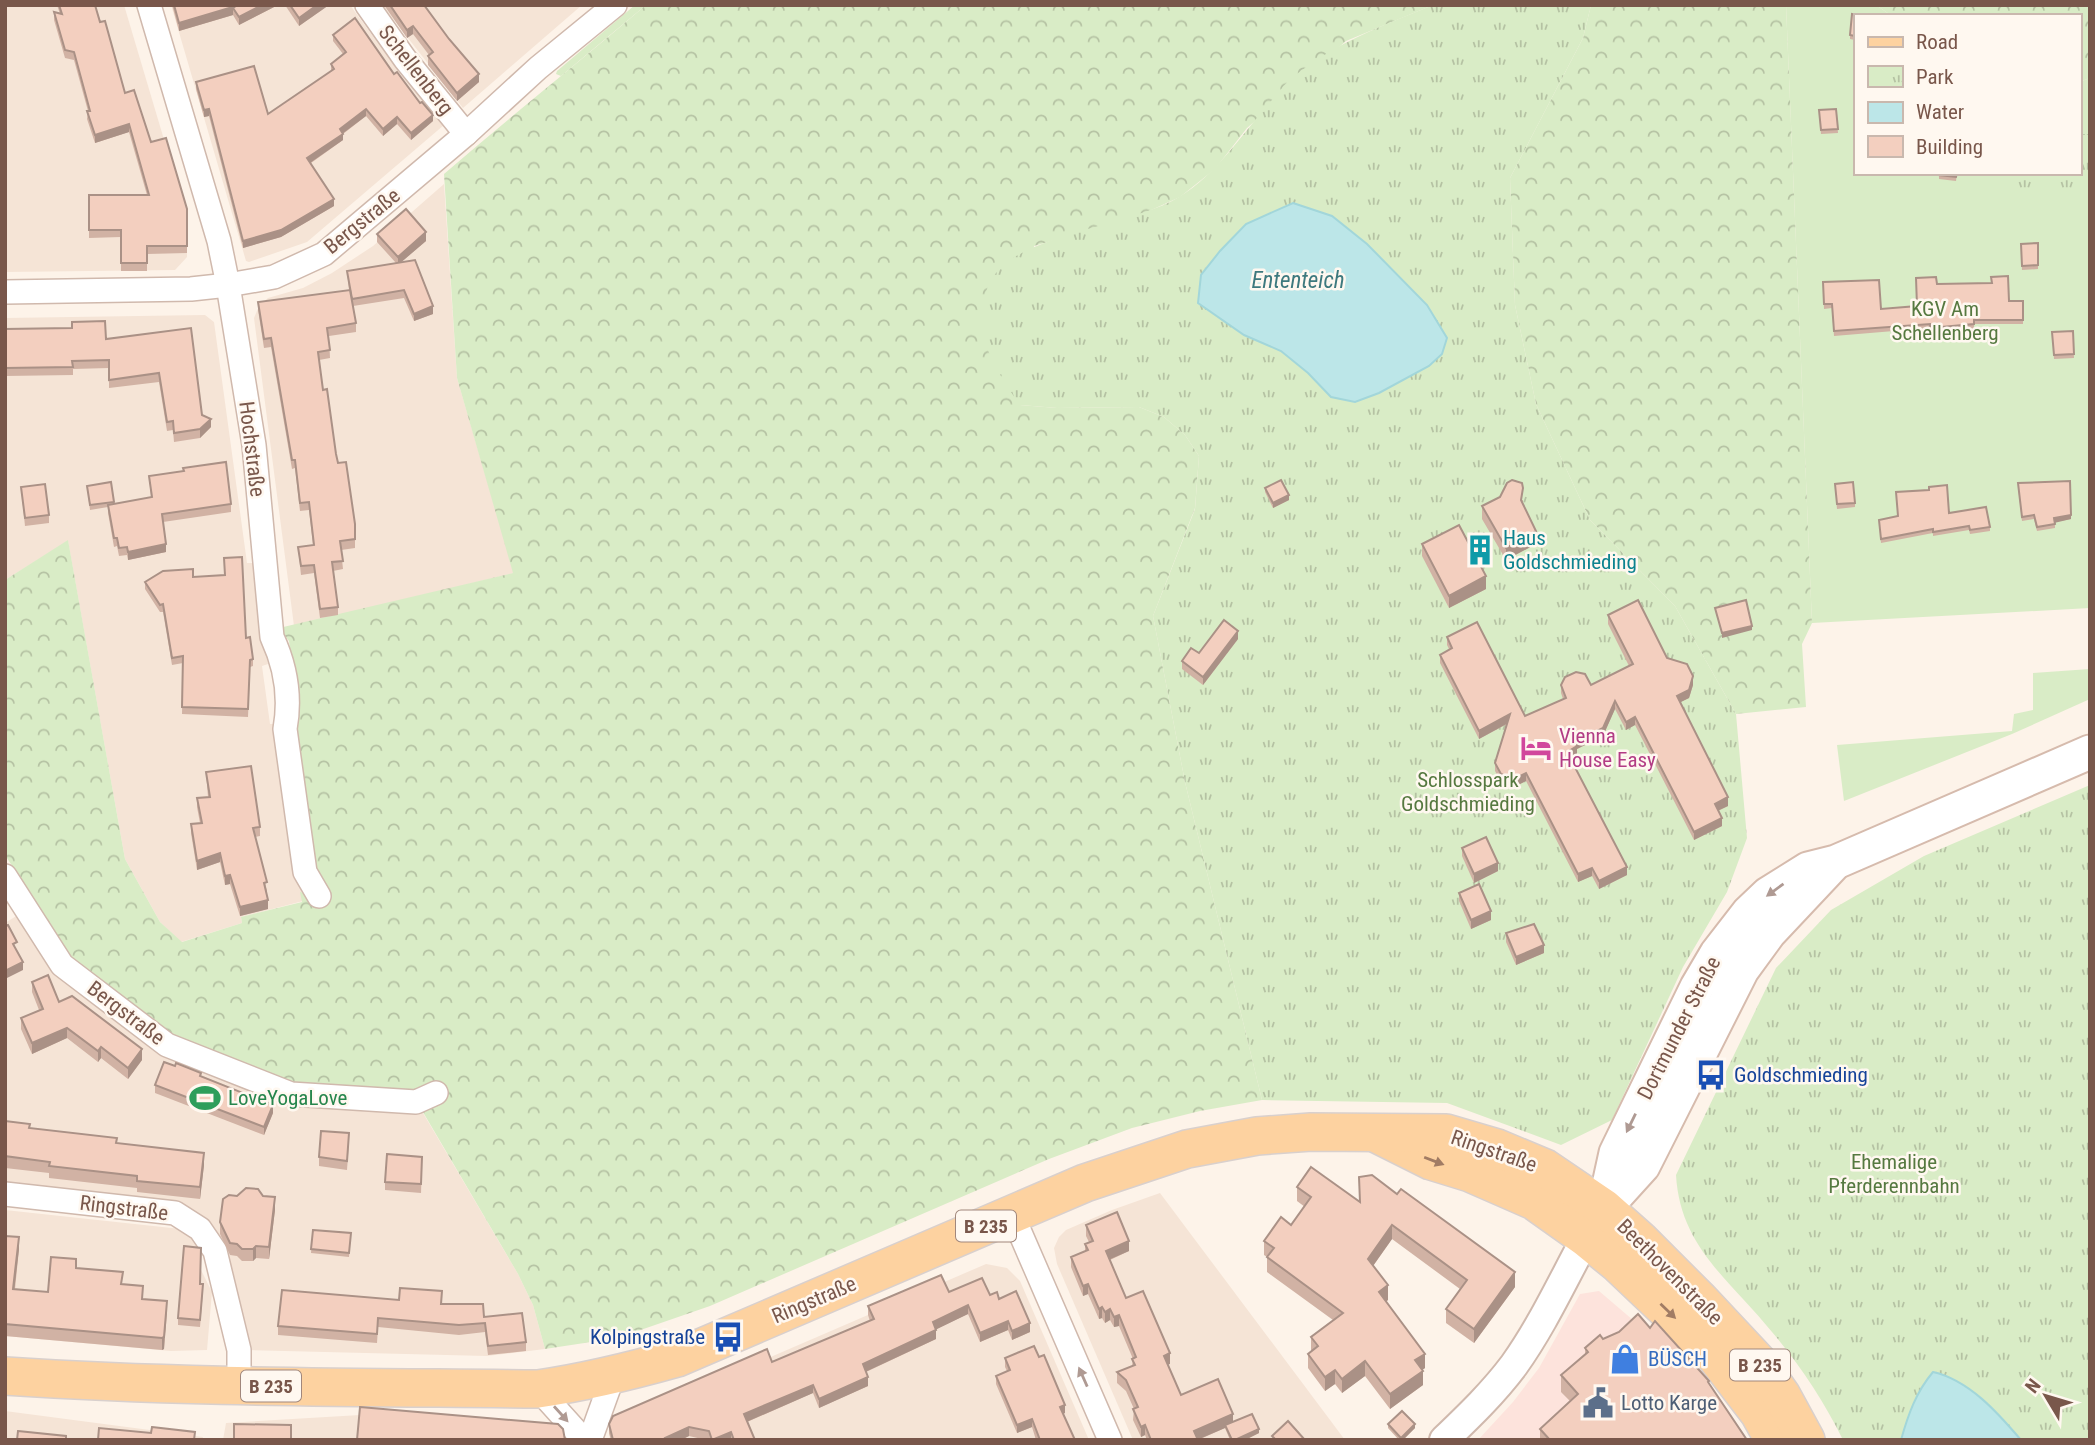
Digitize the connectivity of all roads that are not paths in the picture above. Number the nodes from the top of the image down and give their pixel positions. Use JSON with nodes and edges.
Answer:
{"nodes":[{"id":1,"x":149,"y":5,"type":"edge"},
{"id":2,"x":366,"y":5,"type":"edge"},
{"id":3,"x":615,"y":5,"type":"edge"},
{"id":4,"x":466,"y":134,"type":"junction"},
{"id":5,"x":228,"y":285,"type":"junction"},
{"id":6,"x":5,"y":292,"type":"edge"},
{"id":7,"x":2090,"y":752,"type":"edge"},
{"id":8,"x":9,"y":889,"type":"edge"},
{"id":9,"x":319,"y":896,"type":"dead end"},
{"id":10,"x":436,"y":1093,"type":"dead end"},
{"id":11,"x":5,"y":1194,"type":"edge"},
{"id":12,"x":1012,"y":1214,"type":"junction"},
{"id":13,"x":1595,"y":1223,"type":"junction"},
{"id":14,"x":5,"y":1376,"type":"edge"},
{"id":15,"x":613,"y":1376,"type":"junction"},
{"id":16,"x":239,"y":1386,"type":"junction"},
{"id":17,"x":538,"y":1388,"type":"junction"},
{"id":18,"x":584,"y":1440,"type":"edge"},
{"id":19,"x":590,"y":1440,"type":"edge"},
{"id":20,"x":1110,"y":1440,"type":"edge"},
{"id":21,"x":1444,"y":1440,"type":"edge"},
{"id":22,"x":1774,"y":1440,"type":"edge"},
{"id":23,"x":1807,"y":1440,"type":"edge"}],
"edges":[{"from":1,"to":5,"type":"street","name":"Hochstraße"},
{"from":2,"to":4,"type":"street","name":"Schellenberg"},
{"from":3,"to":4,"type":"street","name":"Bergstraße"},
{"from":4,"to":5,"type":"street","name":"Bergstraße"},
{"from":5,"to":6,"type":"street","name":"Bergstraße"},
{"from":5,"to":9,"type":"street","name":"Hochstraße"},
{"from":7,"to":13,"type":"main road","name":"Dortmunder Straße"},
{"from":8,"to":10,"type":"street","name":"Bergstraße"},
{"from":11,"to":16,"type":"street","name":"Ringstraße"},
{"from":12,"to":13,"type":"main road","name":"Ringstraße","number":"B 235"},
{"from":12,"to":15,"type":"main road","name":"Ringstraße","number":"B 235"},
{"from":20,"to":12,"type":"street","one_way":true},
{"from":13,"to":21,"type":"street","name":"Dortmunder Straße"},
{"from":13,"to":22,"type":"main road","name":"Beethovenstraße","number":"B 235","one_way":true},
{"from":13,"to":23,"type":"main road","name":"Beethovenstraße","number":"B 235"},
{"from":14,"to":16,"type":"main road","name":"Ringstraße","number":"B 235"},
{"from":15,"to":17,"type":"main road","name":"Ringstraße","number":"B 235"},
{"from":15,"to":19,"type":"street"},
{"from":16,"to":17,"type":"main road","name":"Ringstraße","number":"B 235"},
{"from":17,"to":18,"type":"street","one_way":true}]}
